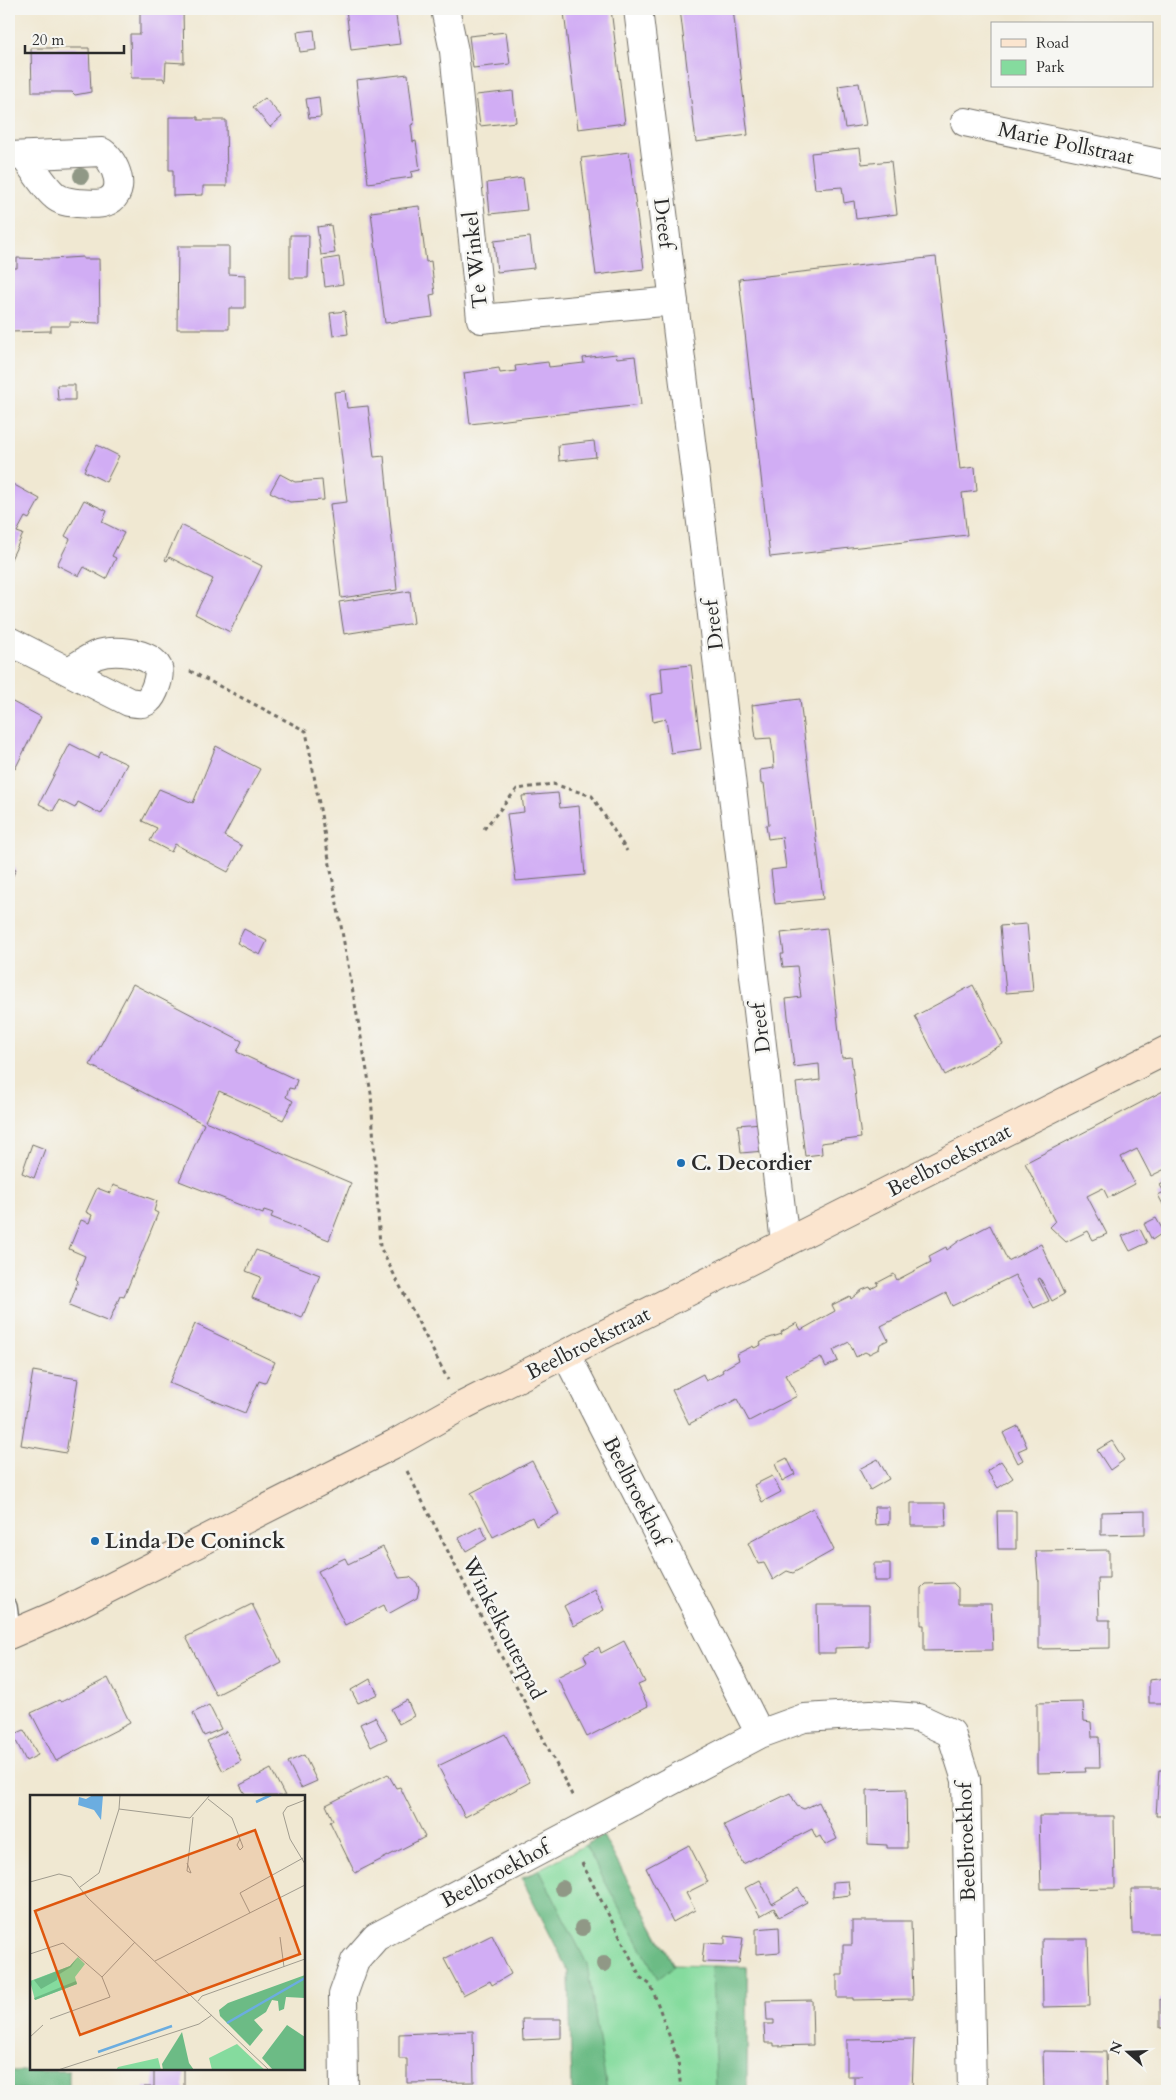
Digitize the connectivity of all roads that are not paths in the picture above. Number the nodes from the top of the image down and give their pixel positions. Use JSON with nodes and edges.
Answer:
{"nodes":[{"id":1,"x":445,"y":9,"type":"edge"},
{"id":2,"x":638,"y":9,"type":"edge"},
{"id":3,"x":965,"y":122,"type":"dead end"},
{"id":4,"x":1167,"y":165,"type":"edge"},
{"id":5,"x":674,"y":301,"type":"junction"},
{"id":6,"x":9,"y":641,"type":"edge"},
{"id":7,"x":69,"y":671,"type":"junction"},
{"id":8,"x":1167,"y":1050,"type":"edge"},
{"id":9,"x":785,"y":1243,"type":"junction"},
{"id":10,"x":566,"y":1354,"type":"junction"},
{"id":11,"x":9,"y":1606,"type":"edge"},
{"id":12,"x":11,"y":1635,"type":"edge"},
{"id":13,"x":760,"y":1734,"type":"junction"},
{"id":14,"x":344,"y":2091,"type":"edge"},
{"id":15,"x":972,"y":2091,"type":"edge"}],
"edges":[{"from":1,"to":5,"type":"street","name":"Te Winkel"},
{"from":2,"to":5,"type":"street","name":"Dreef"},
{"from":3,"to":4,"type":"street","name":"Marie Pollstraat"},
{"from":5,"to":9,"type":"street","name":"Dreef"},
{"from":6,"to":7,"type":"street"},
{"from":7,"to":7,"type":"street"},
{"from":8,"to":9,"type":"street","name":"Beelbroekstraat"},
{"from":9,"to":10,"type":"street","name":"Beelbroekstraat"},
{"from":10,"to":12,"type":"street","name":"Beelbroekstraat"},
{"from":10,"to":13,"type":"street","name":"Beelbroekhof"},
{"from":11,"to":12,"type":"lane"},
{"from":13,"to":14,"type":"street","name":"Beelbroekhof"},
{"from":13,"to":15,"type":"street","name":"Beelbroekhof"}]}
